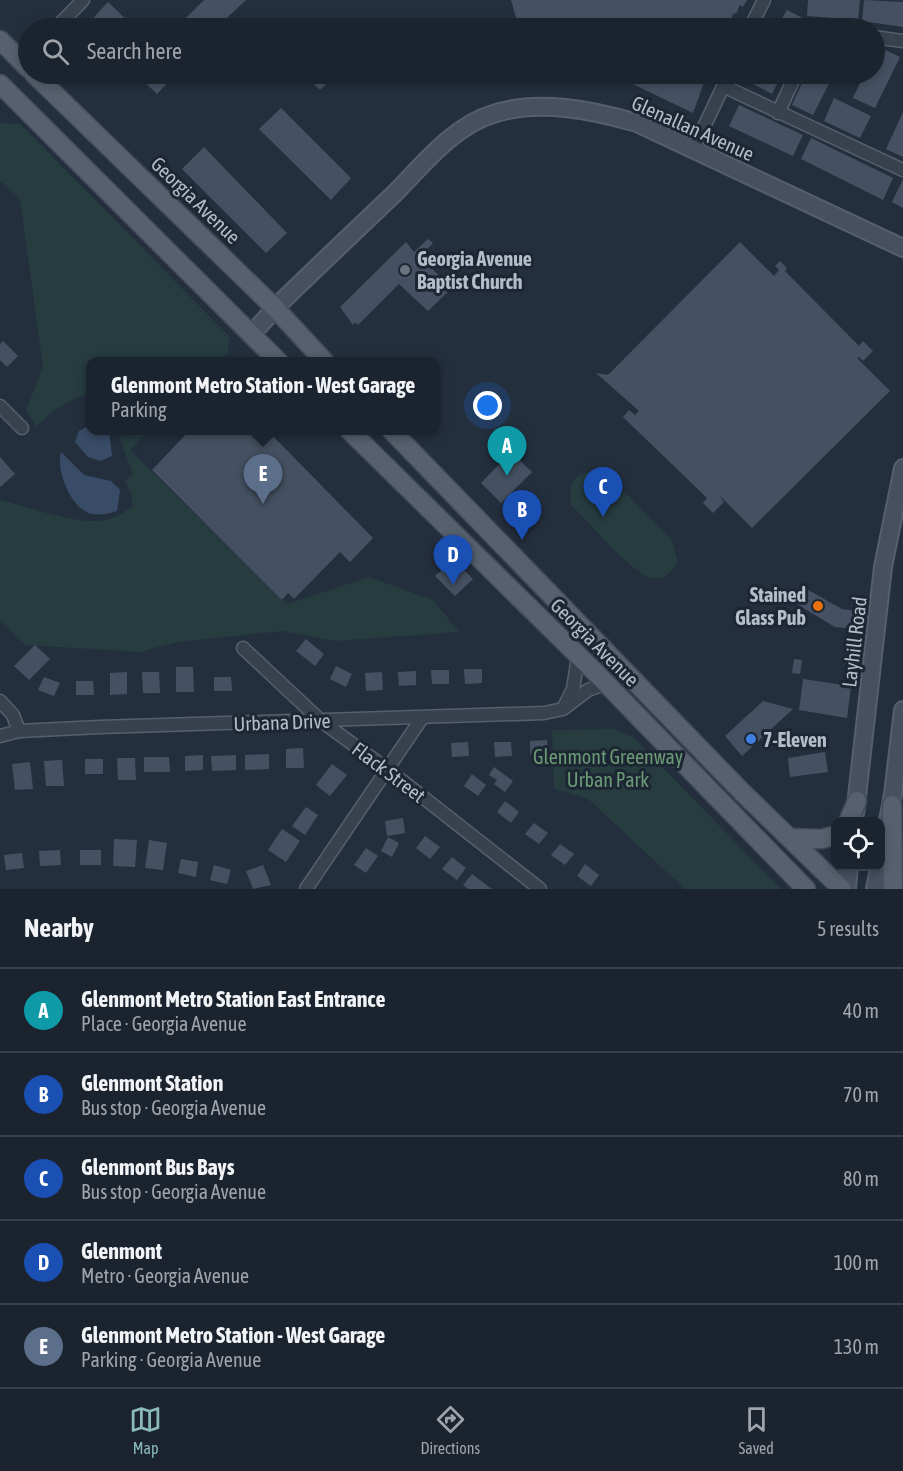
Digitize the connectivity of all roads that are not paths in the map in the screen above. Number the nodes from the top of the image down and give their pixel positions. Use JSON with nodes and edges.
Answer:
{"nodes":[{"id":1,"x":83,"y":0,"type":"edge"},
{"id":2,"x":764,"y":0,"type":"edge"},
{"id":3,"x":66,"y":18,"type":"edge"},
{"id":4,"x":755,"y":18,"type":"edge"},
{"id":5,"x":885,"y":39,"type":"edge"},
{"id":6,"x":0,"y":40,"type":"edge"},
{"id":7,"x":903,"y":41,"type":"edge"},
{"id":8,"x":18,"y":56,"type":"edge"},
{"id":9,"x":47,"y":84,"type":"edge"},
{"id":10,"x":791,"y":84,"type":"edge"},
{"id":11,"x":723,"y":86,"type":"joint"},
{"id":12,"x":1,"y":88,"type":"edge"},
{"id":13,"x":778,"y":112,"type":"junction"},
{"id":14,"x":693,"y":150,"type":"junction"},
{"id":15,"x":903,"y":170,"type":"edge"},
{"id":16,"x":903,"y":248,"type":"edge"},
{"id":17,"x":275,"y":308,"type":"junction"},
{"id":18,"x":252,"y":334,"type":"junction"},
{"id":19,"x":274,"y":357,"type":"edge"},
{"id":20,"x":320,"y":357,"type":"edge"},
{"id":21,"x":0,"y":405,"type":"edge"},
{"id":22,"x":22,"y":428,"type":"dead end"},
{"id":23,"x":354,"y":435,"type":"edge"},
{"id":24,"x":396,"y":435,"type":"edge"},
{"id":25,"x":903,"y":468,"type":"edge"},
{"id":26,"x":243,"y":648,"type":"dead end"},
{"id":27,"x":578,"y":657,"type":"junction"},
{"id":28,"x":605,"y":684,"type":"junction"},
{"id":29,"x":0,"y":701,"type":"edge"},
{"id":30,"x":563,"y":709,"type":"junction"},
{"id":31,"x":903,"y":710,"type":"edge"},
{"id":32,"x":422,"y":718,"type":"junction"},
{"id":33,"x":321,"y":721,"type":"junction"},
{"id":34,"x":19,"y":731,"type":"junction"},
{"id":35,"x":0,"y":736,"type":"edge"},
{"id":36,"x":387,"y":769,"type":"junction"},
{"id":37,"x":856,"y":801,"type":"junction"},
{"id":38,"x":892,"y":805,"type":"junction"},
{"id":39,"x":850,"y":817,"type":"edge"},
{"id":40,"x":854,"y":817,"type":"edge"},
{"id":41,"x":831,"y":836,"type":"edge"},
{"id":42,"x":790,"y":838,"type":"junction"},
{"id":43,"x":849,"y":871,"type":"edge"},
{"id":44,"x":306,"y":889,"type":"edge"},
{"id":45,"x":540,"y":889,"type":"edge"},
{"id":46,"x":806,"y":889,"type":"edge"},
{"id":47,"x":842,"y":889,"type":"edge"},
{"id":48,"x":847,"y":889,"type":"edge"},
{"id":49,"x":876,"y":889,"type":"edge"},
{"id":50,"x":893,"y":889,"type":"edge"}],
"edges":[{"from":1,"to":3,"type":"street"},
{"from":2,"to":4,"type":"street"},
{"from":5,"to":7,"type":"street"},
{"from":6,"to":8,"type":"main road","name":"Georgia Avenue"},
{"from":9,"to":17,"type":"main road","name":"Georgia Avenue"},
{"from":10,"to":13,"type":"street"},
{"from":11,"to":13,"type":"street"},
{"from":11,"to":14,"type":"street"},
{"from":12,"to":18,"type":"main road"},
{"from":13,"to":15,"type":"street"},
{"from":14,"to":16,"type":"street","name":"Glenallan Avenue"},
{"from":14,"to":17,"type":"street","name":"Glenallan Avenue"},
{"from":17,"to":18,"type":"street","name":"Glenallan Avenue"},
{"from":17,"to":20,"type":"main road","name":"Georgia Avenue"},
{"from":18,"to":19,"type":"main road"},
{"from":21,"to":22,"type":"street"},
{"from":23,"to":27,"type":"main road","name":"Georgia Avenue"},
{"from":24,"to":42,"type":"main road","name":"Georgia Avenue"},
{"from":25,"to":37,"type":"street","name":"Layhill Road"},
{"from":26,"to":33,"type":"street","name":"Flack Street"},
{"from":27,"to":28,"type":"main road","name":"Georgia Avenue"},
{"from":27,"to":30,"type":"street"},
{"from":28,"to":30,"type":"street","name":"Urbana Drive"},
{"from":28,"to":46,"type":"main road","name":"Georgia Avenue"},
{"from":29,"to":34,"type":"street"},
{"from":30,"to":32,"type":"street","name":"Urbana Drive"},
{"from":31,"to":38,"type":"street"},
{"from":32,"to":33,"type":"street","name":"Urbana Drive"},
{"from":32,"to":36,"type":"street"},
{"from":33,"to":34,"type":"street","name":"Urbana Drive"},
{"from":33,"to":36,"type":"street","name":"Flack Street"},
{"from":34,"to":35,"type":"street","name":"Urbana Drive"},
{"from":36,"to":44,"type":"street"},
{"from":36,"to":45,"type":"street","name":"Flack Street"},
{"from":37,"to":39,"type":"main road"},
{"from":37,"to":40,"type":"street","name":"Layhill Road"},
{"from":38,"to":49,"type":"street"},
{"from":38,"to":50,"type":"main road"},
{"from":41,"to":42,"type":"main road"},
{"from":42,"to":47,"type":"main road","name":"Georgia Avenue"},
{"from":43,"to":48,"type":"street"}]}
